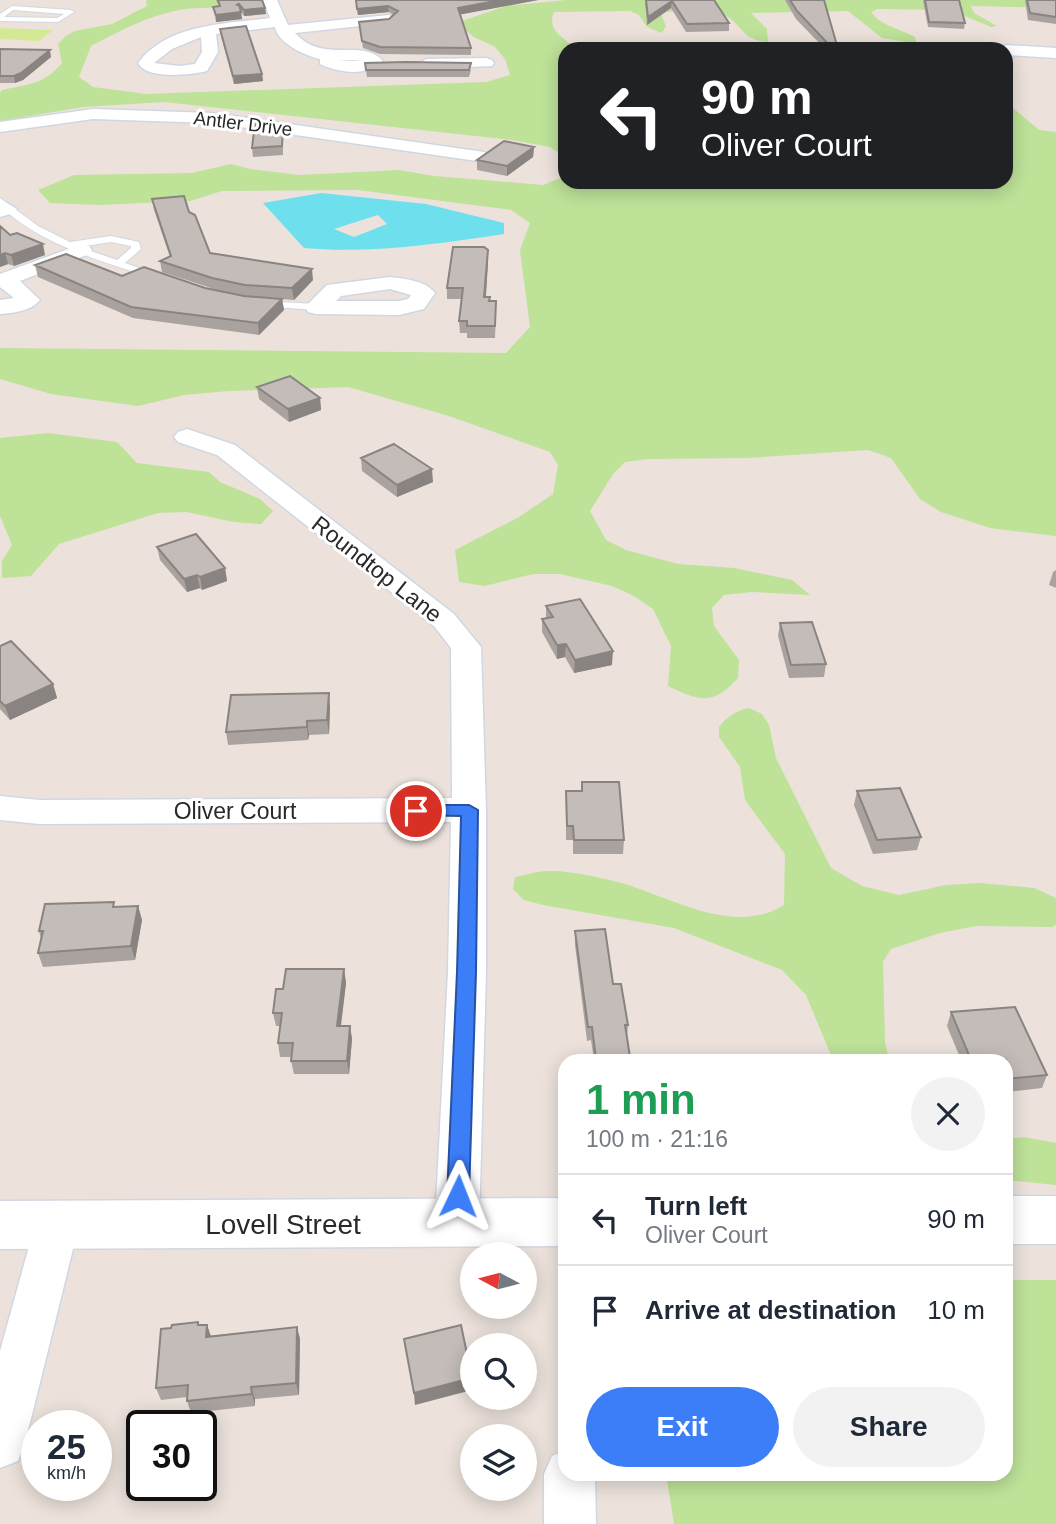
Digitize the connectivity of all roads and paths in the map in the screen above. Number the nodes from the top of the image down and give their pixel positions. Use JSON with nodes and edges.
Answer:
{"nodes":[{"id":1,"x":270,"y":0,"type":"edge"},
{"id":2,"x":0,"y":18,"type":"edge"},
{"id":3,"x":389,"y":19,"type":"edge"},
{"id":4,"x":279,"y":26,"type":"junction"},
{"id":5,"x":208,"y":31,"type":"dead end"},
{"id":6,"x":1013,"y":50,"type":"edge"},
{"id":7,"x":1056,"y":52,"type":"edge"},
{"id":8,"x":418,"y":60,"type":"edge"},
{"id":9,"x":380,"y":62,"type":"edge"},
{"id":10,"x":486,"y":63,"type":"dead end"},
{"id":11,"x":0,"y":127,"type":"edge"},
{"id":12,"x":484,"y":157,"type":"edge"},
{"id":13,"x":2,"y":207,"type":"edge"},
{"id":14,"x":75,"y":248,"type":"junction"},
{"id":15,"x":119,"y":263,"type":"junction"},
{"id":16,"x":2,"y":280,"type":"edge"},
{"id":17,"x":173,"y":282,"type":"edge"},
{"id":18,"x":246,"y":302,"type":"edge"},
{"id":19,"x":0,"y":307,"type":"edge"},
{"id":20,"x":316,"y":307,"type":"dead end"},
{"id":21,"x":187,"y":437,"type":"dead end"},
{"id":22,"x":0,"y":808,"type":"edge"},
{"id":23,"x":469,"y":810,"type":"junction"},
{"id":24,"x":1013,"y":1220,"type":"edge"},
{"id":25,"x":1056,"y":1220,"type":"edge"},
{"id":26,"x":558,"y":1222,"type":"edge"},
{"id":27,"x":57,"y":1224,"type":"junction"},
{"id":28,"x":457,"y":1224,"type":"junction"},
{"id":29,"x":0,"y":1225,"type":"edge"},
{"id":30,"x":0,"y":1443,"type":"edge"},
{"id":31,"x":570,"y":1481,"type":"edge"},
{"id":32,"x":570,"y":1524,"type":"edge"}],
"edges":[{"from":1,"to":4,"type":"street"},
{"from":2,"to":2,"type":"lane"},
{"from":3,"to":4,"type":"street"},
{"from":4,"to":5,"type":"street"},
{"from":4,"to":9,"type":"street"},
{"from":6,"to":7,"type":"street"},
{"from":8,"to":10,"type":"street"},
{"from":11,"to":12,"type":"street","name":"Antler Drive"},
{"from":13,"to":14,"type":"lane"},
{"from":14,"to":15,"type":"lane"},
{"from":14,"to":15,"type":"lane"},
{"from":14,"to":16,"type":"street"},
{"from":15,"to":17,"type":"lane"},
{"from":16,"to":19,"type":"street"},
{"from":18,"to":20,"type":"lane"},
{"from":21,"to":23,"type":"street","name":"Roundtop Lane"},
{"from":22,"to":23,"type":"street","name":"Oliver Court"},
{"from":23,"to":28,"type":"street","name":"Roundtop Lane"},
{"from":24,"to":25,"type":"street"},
{"from":26,"to":28,"type":"street","name":"Lovell Street"},
{"from":27,"to":28,"type":"street","name":"Lovell Street"},
{"from":27,"to":29,"type":"street","name":"Lovell Street"},
{"from":27,"to":30,"type":"street"},
{"from":31,"to":32,"type":"street"}]}
